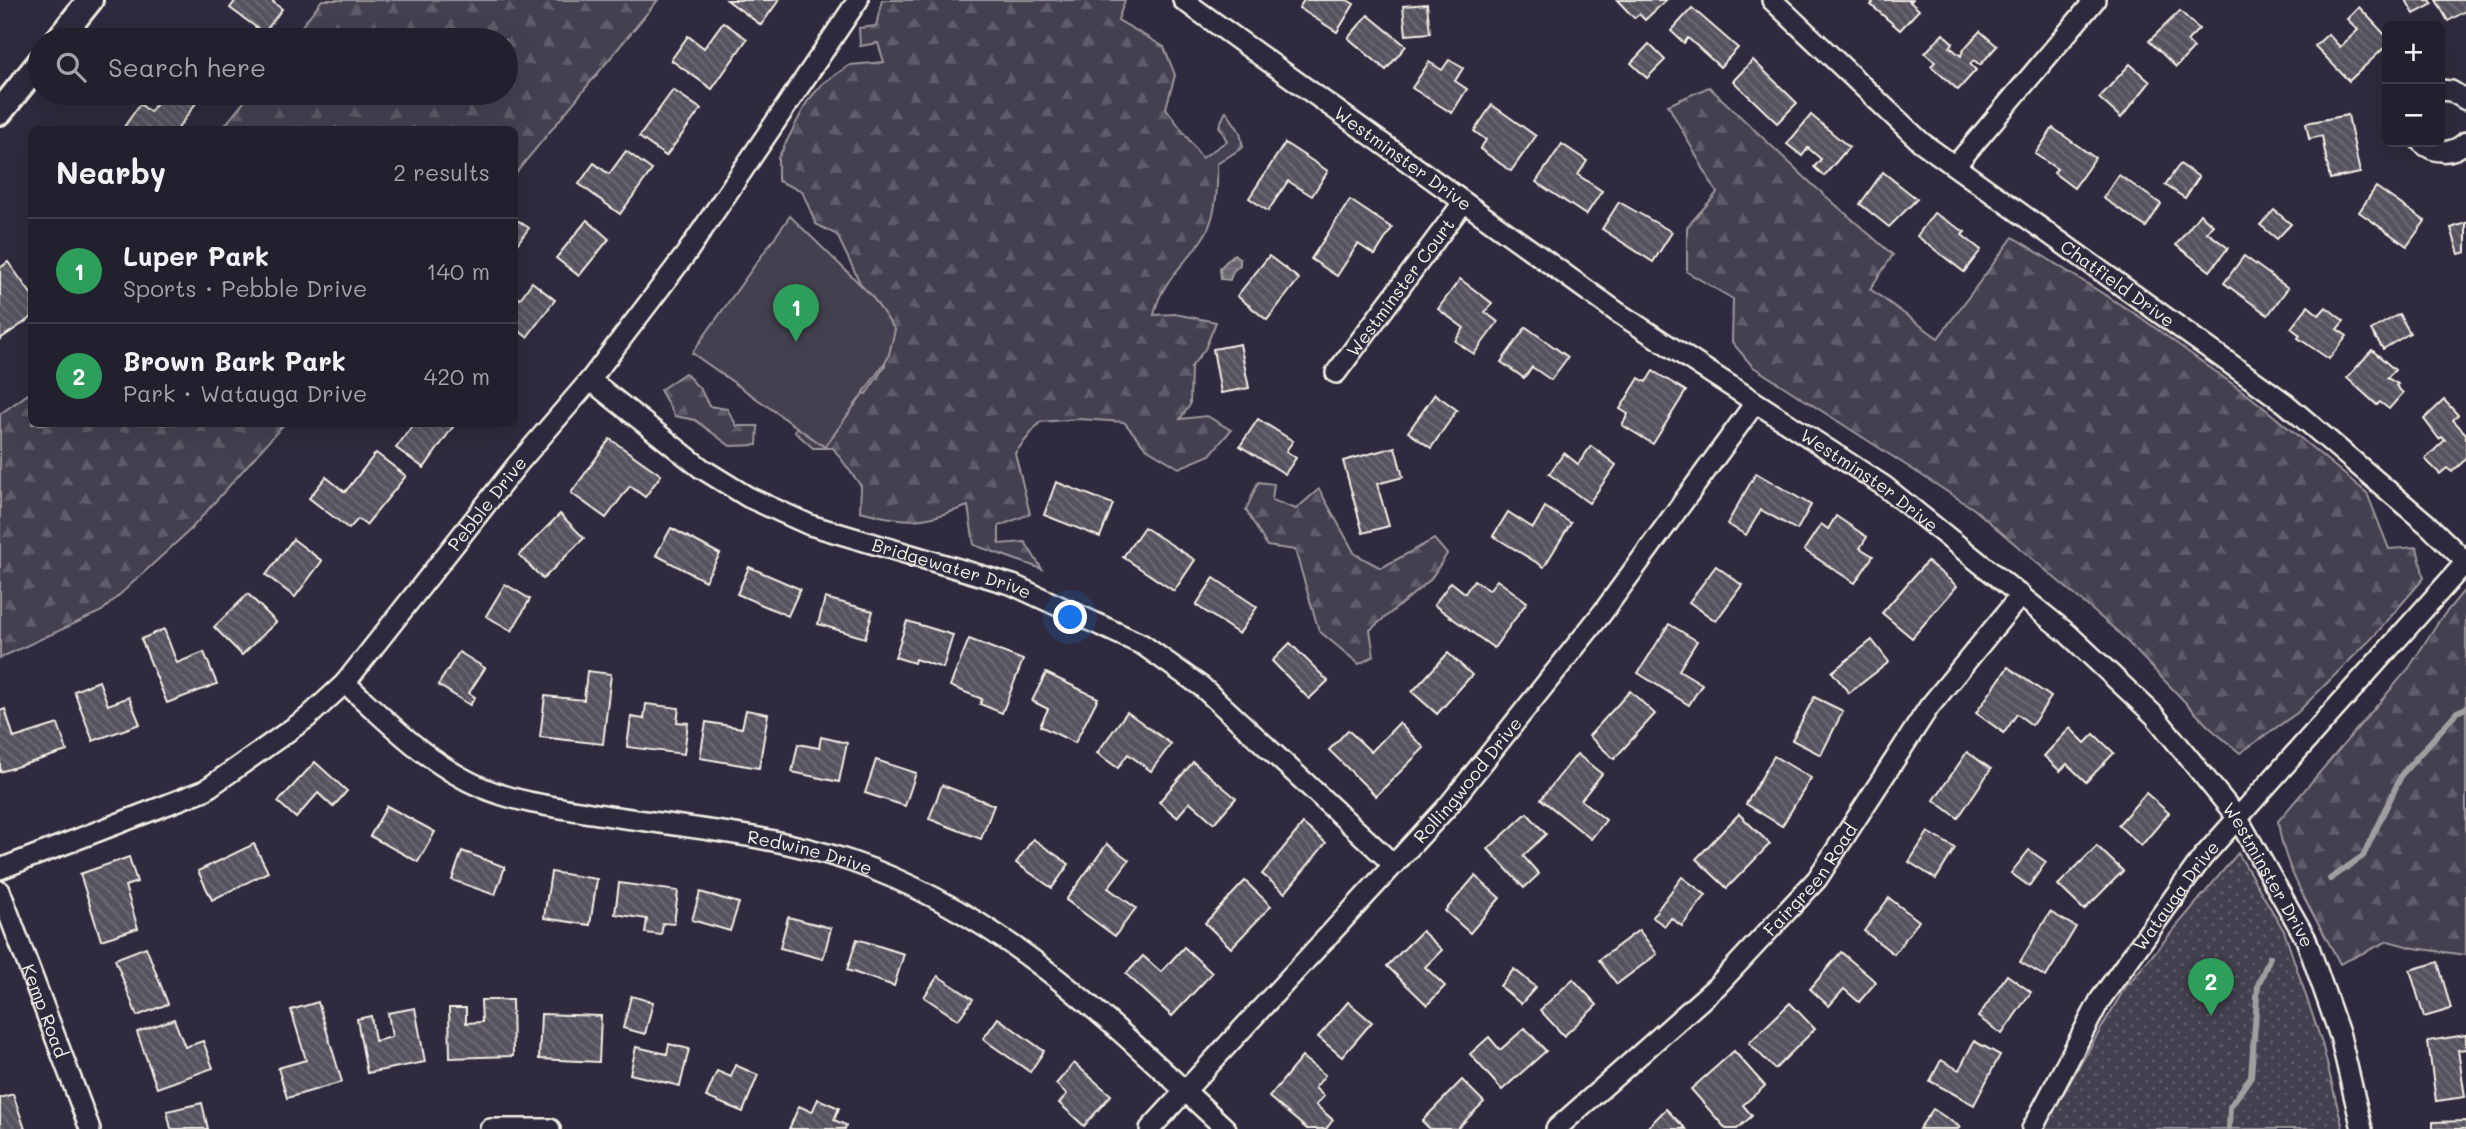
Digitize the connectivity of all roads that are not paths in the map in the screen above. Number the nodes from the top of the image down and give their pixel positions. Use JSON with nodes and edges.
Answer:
{"nodes":[{"id":1,"x":90,"y":0,"type":"edge"},
{"id":2,"x":858,"y":0,"type":"edge"},
{"id":3,"x":1183,"y":0,"type":"edge"},
{"id":4,"x":1772,"y":0,"type":"edge"},
{"id":5,"x":2095,"y":0,"type":"edge"},
{"id":6,"x":68,"y":28,"type":"edge"},
{"id":7,"x":28,"y":77,"type":"edge"},
{"id":8,"x":2445,"y":90,"type":"edge"},
{"id":9,"x":2466,"y":100,"type":"edge"},
{"id":10,"x":0,"y":112,"type":"edge"},
{"id":11,"x":2466,"y":142,"type":"edge"},
{"id":12,"x":2432,"y":147,"type":"edge"},
{"id":13,"x":1956,"y":165,"type":"junction"},
{"id":14,"x":1463,"y":202,"type":"junction"},
{"id":15,"x":1336,"y":373,"type":"dead end"},
{"id":16,"x":590,"y":380,"type":"junction"},
{"id":17,"x":1755,"y":403,"type":"junction"},
{"id":18,"x":2466,"y":562,"type":"edge"},
{"id":19,"x":2021,"y":595,"type":"junction"},
{"id":20,"x":345,"y":683,"type":"junction"},
{"id":21,"x":2237,"y":817,"type":"junction"},
{"id":22,"x":1393,"y":864,"type":"junction"},
{"id":23,"x":0,"y":869,"type":"edge"},
{"id":24,"x":0,"y":891,"type":"edge"},
{"id":25,"x":1185,"y":1091,"type":"junction"},
{"id":26,"x":90,"y":1129,"type":"edge"},
{"id":27,"x":489,"y":1129,"type":"edge"},
{"id":28,"x":550,"y":1129,"type":"edge"},
{"id":29,"x":1150,"y":1129,"type":"edge"},
{"id":30,"x":1226,"y":1129,"type":"edge"},
{"id":31,"x":1556,"y":1129,"type":"edge"},
{"id":32,"x":2032,"y":1129,"type":"edge"},
{"id":33,"x":2362,"y":1129,"type":"edge"}],
"edges":[{"from":1,"to":6,"type":"main road"},
{"from":2,"to":16,"type":"street","name":"Pebble Drive"},
{"from":3,"to":14,"type":"street","name":"Westminster Drive"},
{"from":4,"to":13,"type":"street","name":"Chatfield Drive"},
{"from":5,"to":13,"type":"street"},
{"from":7,"to":10,"type":"main road"},
{"from":8,"to":9,"type":"street"},
{"from":11,"to":12,"type":"street"},
{"from":13,"to":18,"type":"street","name":"Chatfield Drive"},
{"from":14,"to":15,"type":"street","name":"Westminster Court"},
{"from":14,"to":17,"type":"street","name":"Westminster Drive"},
{"from":16,"to":20,"type":"street","name":"Pebble Drive"},
{"from":16,"to":22,"type":"street","name":"Bridgewater Drive"},
{"from":17,"to":19,"type":"street","name":"Westminster Drive"},
{"from":17,"to":22,"type":"street","name":"Rollingwood Drive"},
{"from":18,"to":21,"type":"street","name":"Watauga Drive"},
{"from":19,"to":21,"type":"street","name":"Westminster Drive"},
{"from":19,"to":31,"type":"street","name":"Fairgreen Road"},
{"from":20,"to":23,"type":"street","name":"Pebble Drive"},
{"from":20,"to":25,"type":"street","name":"Redwine Drive"},
{"from":21,"to":32,"type":"street","name":"Watauga Drive"},
{"from":21,"to":33,"type":"street","name":"Westminster Drive"},
{"from":22,"to":25,"type":"street","name":"Rollingwood Drive"},
{"from":24,"to":26,"type":"street","name":"Kemp Road"},
{"from":25,"to":29,"type":"street","name":"Rollingwood Drive"},
{"from":25,"to":30,"type":"street","name":"Redwine Drive"},
{"from":27,"to":28,"type":"street"}]}
